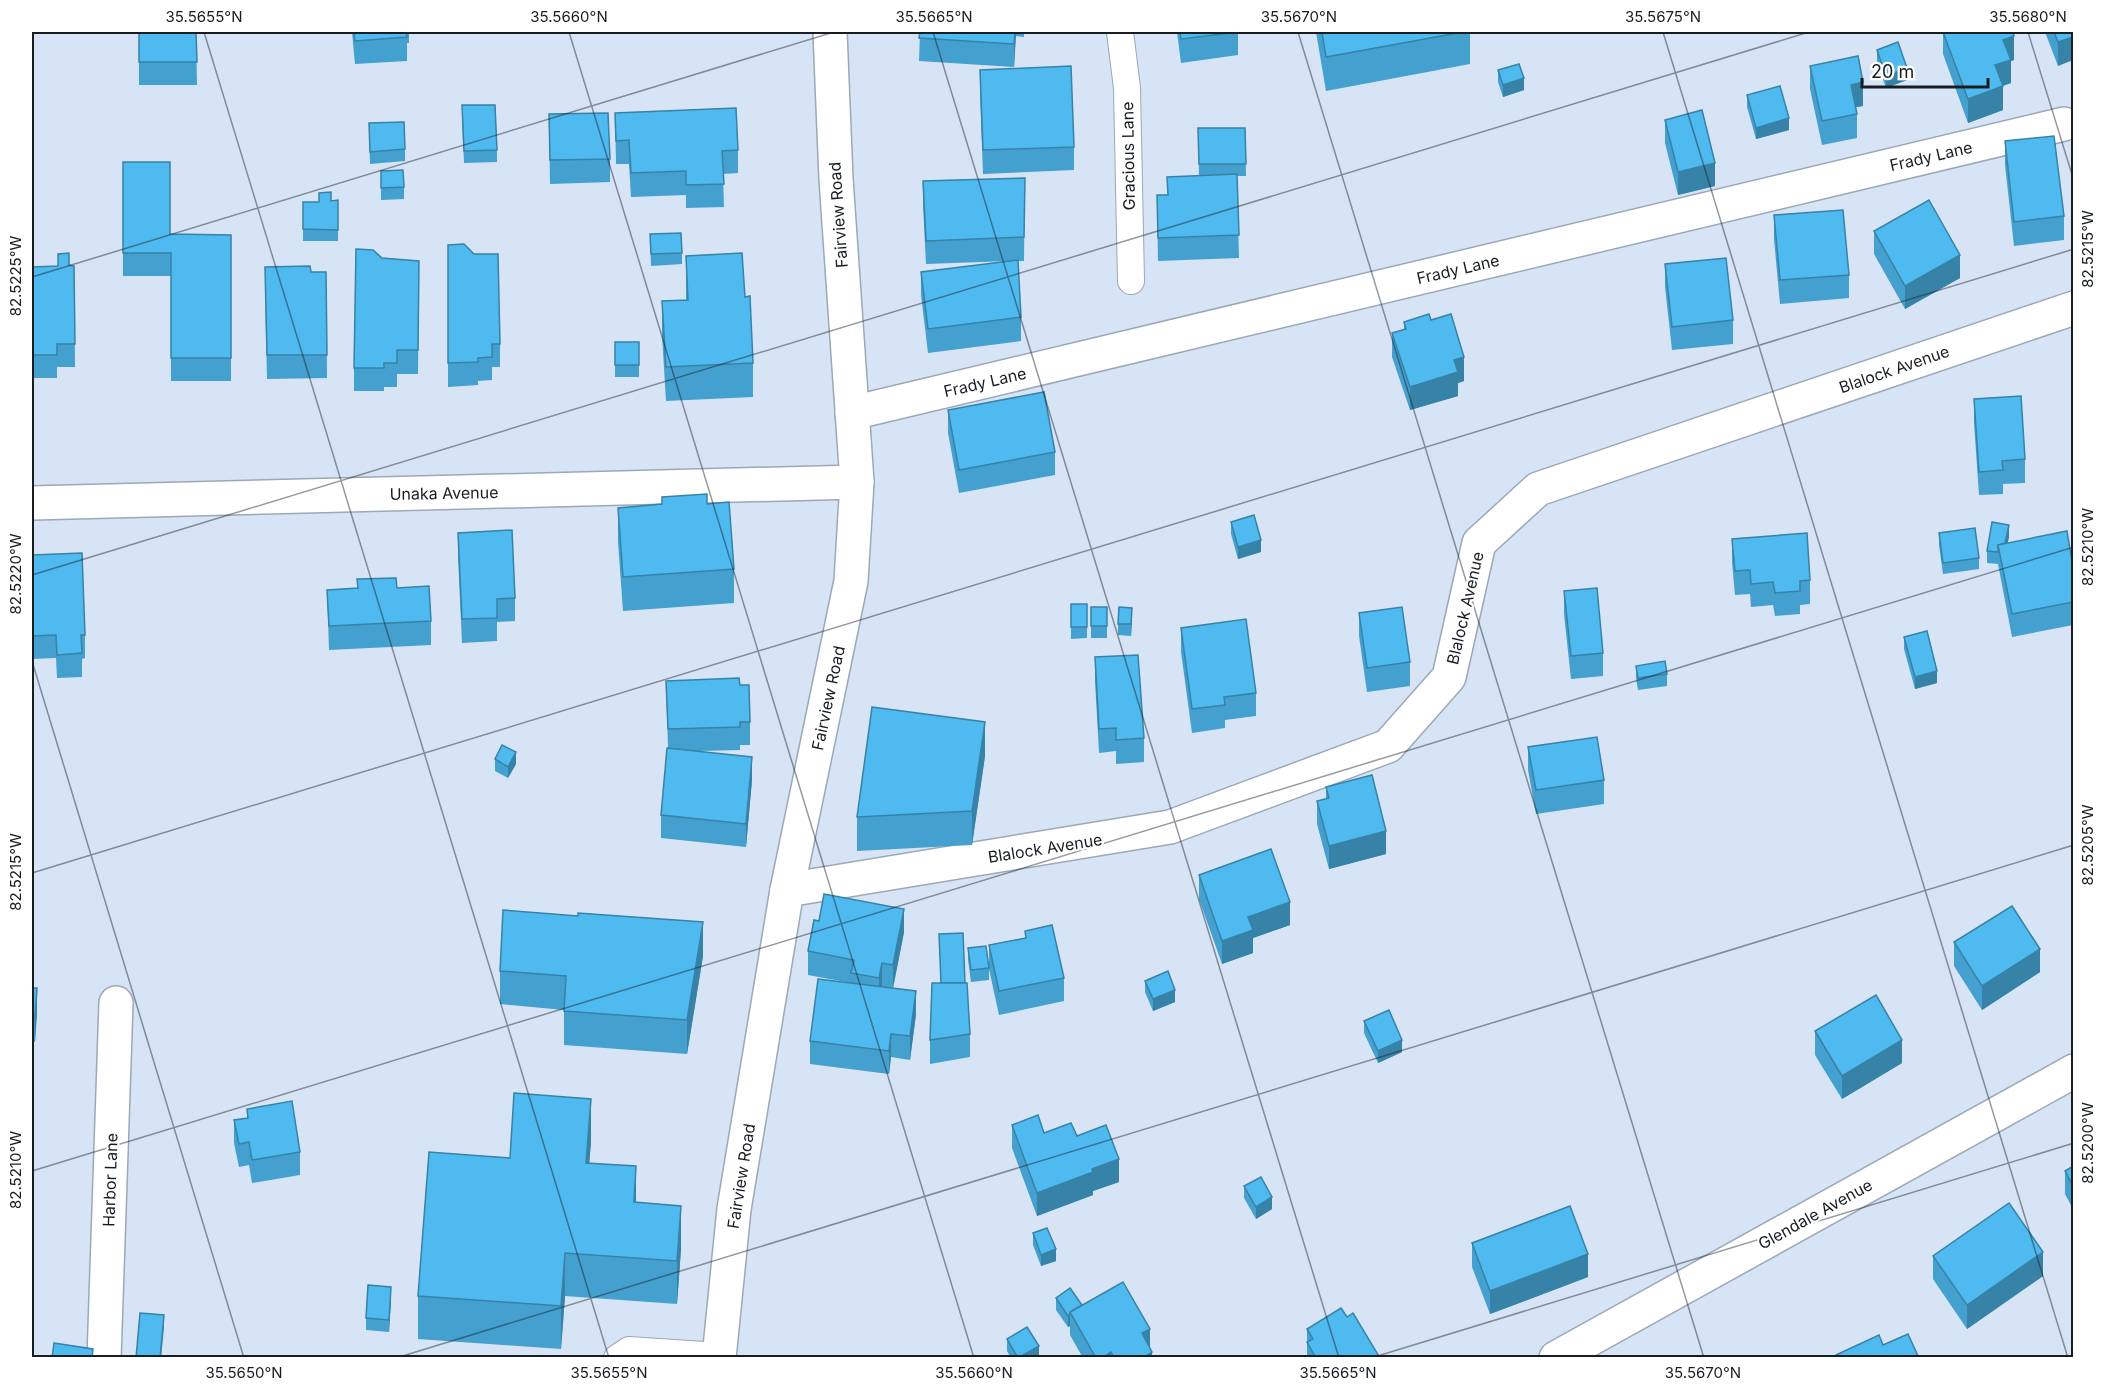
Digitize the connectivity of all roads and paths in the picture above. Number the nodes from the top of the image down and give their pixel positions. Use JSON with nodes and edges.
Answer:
{"nodes":[{"id":1,"x":830,"y":32,"type":"edge"},
{"id":2,"x":1119,"y":32,"type":"edge"},
{"id":3,"x":2064,"y":124,"type":"dead end"},
{"id":4,"x":1131,"y":281,"type":"dead end"},
{"id":5,"x":2073,"y":308,"type":"edge"},
{"id":6,"x":852,"y":413,"type":"junction"},
{"id":7,"x":857,"y":482,"type":"junction"},
{"id":8,"x":32,"y":503,"type":"edge"},
{"id":9,"x":787,"y":890,"type":"junction"},
{"id":10,"x":116,"y":1003,"type":"dead end"},
{"id":11,"x":2073,"y":1071,"type":"edge"},
{"id":12,"x":719,"y":1357,"type":"edge"},
{"id":13,"x":104,"y":1358,"type":"edge"},
{"id":14,"x":617,"y":1358,"type":"edge"},
{"id":15,"x":1556,"y":1358,"type":"edge"}],
"edges":[{"from":1,"to":6,"type":"street","name":"Fairview Road"},
{"from":2,"to":4,"type":"lane","name":"Gracious Lane"},
{"from":3,"to":6,"type":"street","name":"Frady Lane"},
{"from":5,"to":9,"type":"street","name":"Blalock Avenue"},
{"from":6,"to":7,"type":"street","name":"Fairview Road"},
{"from":7,"to":8,"type":"street","name":"Unaka Avenue"},
{"from":7,"to":9,"type":"street","name":"Fairview Road"},
{"from":9,"to":12,"type":"street","name":"Fairview Road"},
{"from":10,"to":13,"type":"street","name":"Harbor Lane"},
{"from":11,"to":15,"type":"street","name":"Glendale Avenue"},
{"from":12,"to":14,"type":"lane"}]}
